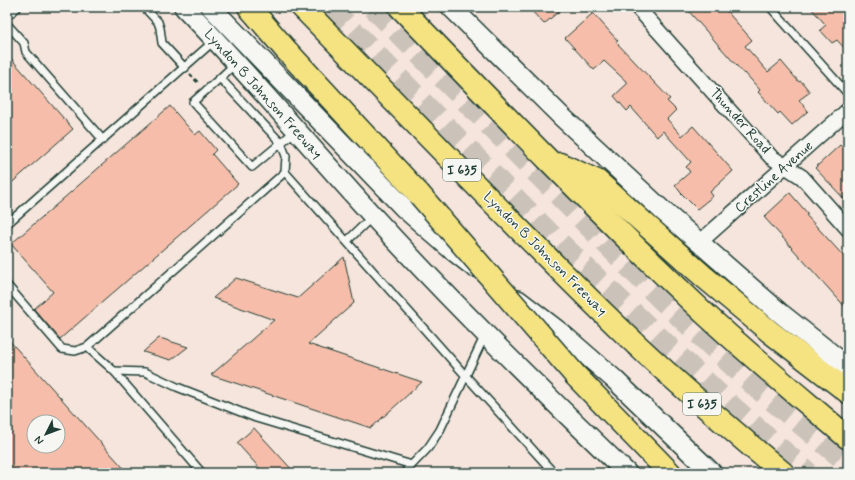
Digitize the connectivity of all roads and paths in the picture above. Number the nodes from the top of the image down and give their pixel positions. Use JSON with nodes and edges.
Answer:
{"nodes":[{"id":1,"x":18,"y":7,"type":"edge"},
{"id":2,"x":144,"y":7,"type":"edge"},
{"id":3,"x":184,"y":7,"type":"edge"},
{"id":4,"x":211,"y":7,"type":"edge"},
{"id":5,"x":249,"y":7,"type":"edge"},
{"id":6,"x":302,"y":7,"type":"edge"},
{"id":7,"x":400,"y":7,"type":"edge"},
{"id":8,"x":451,"y":7,"type":"edge"},
{"id":9,"x":637,"y":7,"type":"edge"},
{"id":10,"x":770,"y":7,"type":"edge"},
{"id":11,"x":7,"y":16,"type":"edge"},
{"id":12,"x":7,"y":24,"type":"edge"},
{"id":13,"x":215,"y":40,"type":"junction"},
{"id":14,"x":236,"y":63,"type":"junction"},
{"id":15,"x":185,"y":68,"type":"junction"},
{"id":16,"x":220,"y":78,"type":"junction"},
{"id":17,"x":205,"y":91,"type":"junction"},
{"id":18,"x":848,"y":94,"type":"edge"},
{"id":19,"x":848,"y":110,"type":"edge"},
{"id":20,"x":296,"y":130,"type":"junction"},
{"id":21,"x":103,"y":140,"type":"junction"},
{"id":22,"x":281,"y":143,"type":"junction"},
{"id":23,"x":548,"y":159,"type":"junction"},
{"id":24,"x":786,"y":166,"type":"junction"},
{"id":25,"x":285,"y":172,"type":"junction"},
{"id":26,"x":373,"y":216,"type":"junction"},
{"id":27,"x":7,"y":224,"type":"edge"},
{"id":28,"x":848,"y":229,"type":"edge"},
{"id":29,"x":347,"y":241,"type":"junction"},
{"id":30,"x":699,"y":243,"type":"junction"},
{"id":31,"x":7,"y":285,"type":"edge"},
{"id":32,"x":485,"y":334,"type":"junction"},
{"id":33,"x":87,"y":347,"type":"junction"},
{"id":34,"x":848,"y":367,"type":"edge"},
{"id":35,"x":114,"y":371,"type":"junction"},
{"id":36,"x":465,"y":375,"type":"junction"},
{"id":37,"x":848,"y":392,"type":"edge"},
{"id":38,"x":848,"y":438,"type":"edge"},
{"id":39,"x":412,"y":466,"type":"junction"},
{"id":40,"x":202,"y":473,"type":"edge"},
{"id":41,"x":404,"y":473,"type":"edge"},
{"id":42,"x":554,"y":473,"type":"edge"},
{"id":43,"x":627,"y":473,"type":"edge"},
{"id":44,"x":670,"y":473,"type":"edge"},
{"id":45,"x":712,"y":473,"type":"edge"},
{"id":46,"x":783,"y":473,"type":"edge"}],
"edges":[{"from":1,"to":11,"type":"lane"},
{"from":2,"to":15,"type":"lane"},
{"from":3,"to":13,"type":"main road","name":"Lyndon B Johnson Freeway"},
{"from":4,"to":45,"type":"main road"},
{"from":5,"to":44,"type":"highway","bridge":true},
{"from":6,"to":46,"type":"highway","name":"Lyndon B Johnson Freeway","number":"I 635"},
{"from":7,"to":23,"type":"highway"},
{"from":8,"to":30,"type":"main road"},
{"from":9,"to":24,"type":"street","name":"Thunder Road"},
{"from":10,"to":18,"type":"lane"},
{"from":12,"to":21,"type":"lane"},
{"from":13,"to":14,"type":"main road","name":"Lyndon B Johnson Freeway"},
{"from":13,"to":15,"type":"lane"},
{"from":14,"to":16,"type":"lane"},
{"from":14,"to":20,"type":"main road","name":"Lyndon B Johnson Freeway"},
{"from":15,"to":17,"type":"path"},
{"from":15,"to":21,"type":"lane"},
{"from":16,"to":17,"type":"lane"},
{"from":16,"to":22,"type":"lane"},
{"from":17,"to":22,"type":"lane"},
{"from":19,"to":24,"type":"street","name":"Crestline Avenue"},
{"from":20,"to":22,"type":"lane"},
{"from":20,"to":26,"type":"main road","name":"Lyndon B Johnson Freeway"},
{"from":21,"to":27,"type":"lane"},
{"from":22,"to":25,"type":"lane"},
{"from":23,"to":37,"type":"highway"},
{"from":23,"to":38,"type":"highway"},
{"from":24,"to":28,"type":"street","name":"Thunder Road"},
{"from":24,"to":30,"type":"street","name":"Crestline Avenue"},
{"from":25,"to":29,"type":"lane"},
{"from":25,"to":33,"type":"lane"},
{"from":26,"to":29,"type":"lane"},
{"from":26,"to":32,"type":"main road","name":"Lyndon B Johnson Freeway"},
{"from":29,"to":36,"type":"lane"},
{"from":30,"to":34,"type":"main road"},
{"from":31,"to":33,"type":"lane"},
{"from":32,"to":36,"type":"lane"},
{"from":32,"to":43,"type":"main road","name":"Lyndon B Johnson Freeway"},
{"from":33,"to":35,"type":"lane"},
{"from":35,"to":39,"type":"lane"},
{"from":35,"to":40,"type":"lane"},
{"from":36,"to":39,"type":"lane"},
{"from":36,"to":42,"type":"lane"},
{"from":39,"to":41,"type":"lane"}]}
